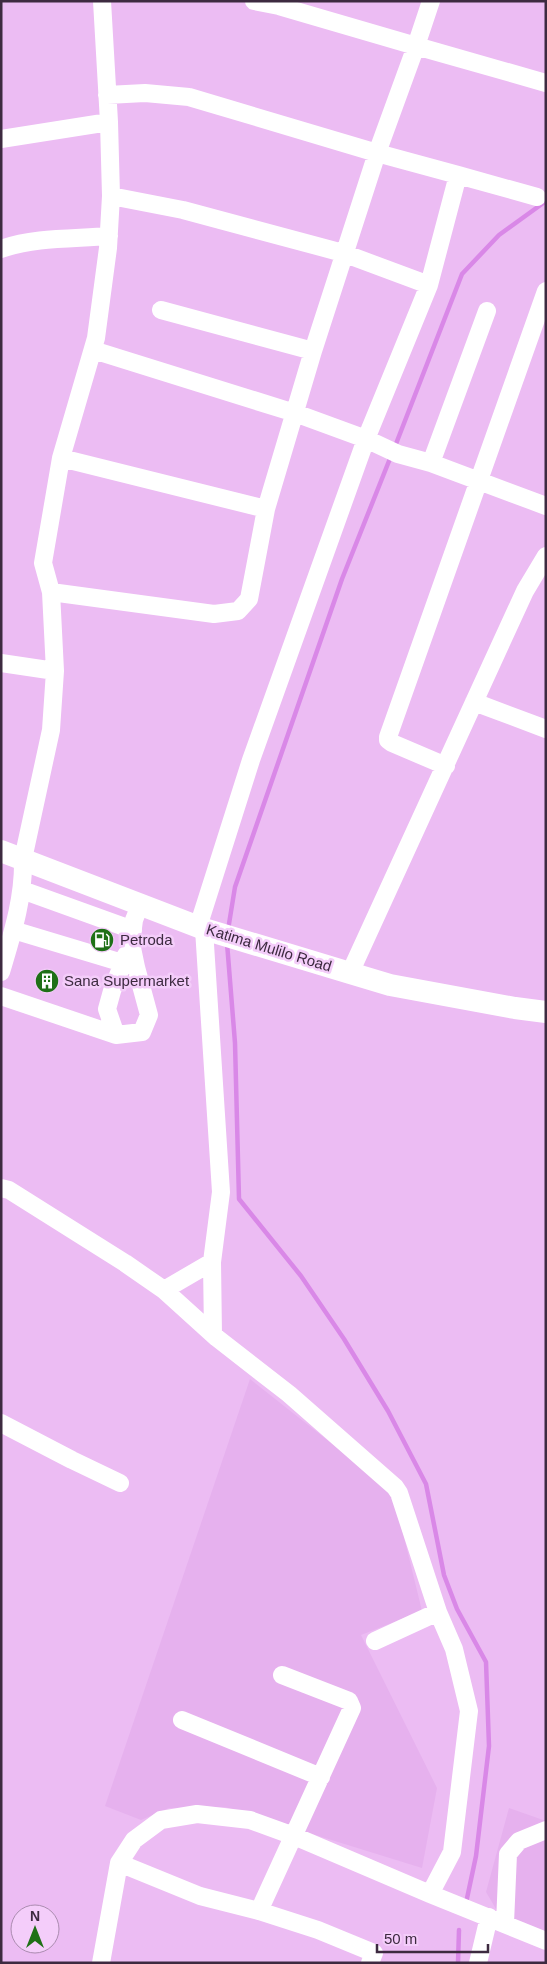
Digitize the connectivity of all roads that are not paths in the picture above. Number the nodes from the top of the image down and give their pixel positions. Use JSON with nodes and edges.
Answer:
{"nodes":[{"id":1,"x":102,"y":1,"type":"edge"},
{"id":2,"x":254,"y":1,"type":"edge"},
{"id":3,"x":432,"y":1,"type":"edge"},
{"id":4,"x":416,"y":46,"type":"junction"},
{"id":5,"x":546,"y":83,"type":"edge"},
{"id":6,"x":107,"y":95,"type":"junction"},
{"id":7,"x":109,"y":122,"type":"junction"},
{"id":8,"x":1,"y":140,"type":"edge"},
{"id":9,"x":377,"y":153,"type":"junction"},
{"id":10,"x":458,"y":175,"type":"junction"},
{"id":11,"x":110,"y":196,"type":"junction"},
{"id":12,"x":537,"y":197,"type":"dead end"},
{"id":13,"x":109,"y":236,"type":"junction"},
{"id":14,"x":1,"y":249,"type":"edge"},
{"id":15,"x":343,"y":253,"type":"junction"},
{"id":16,"x":429,"y":285,"type":"junction"},
{"id":17,"x":546,"y":290,"type":"edge"},
{"id":18,"x":161,"y":310,"type":"dead end"},
{"id":19,"x":487,"y":311,"type":"dead end"},
{"id":20,"x":93,"y":350,"type":"junction"},
{"id":21,"x":313,"y":350,"type":"junction"},
{"id":22,"x":295,"y":413,"type":"junction"},
{"id":23,"x":372,"y":442,"type":"junction"},
{"id":24,"x":61,"y":458,"type":"junction"},
{"id":25,"x":431,"y":463,"type":"junction"},
{"id":26,"x":478,"y":482,"type":"junction"},
{"id":27,"x":546,"y":506,"type":"edge"},
{"id":28,"x":266,"y":509,"type":"junction"},
{"id":29,"x":546,"y":556,"type":"edge"},
{"id":30,"x":51,"y":592,"type":"junction"},
{"id":31,"x":1,"y":663,"type":"edge"},
{"id":32,"x":55,"y":670,"type":"junction"},
{"id":33,"x":474,"y":702,"type":"junction"},
{"id":34,"x":546,"y":729,"type":"edge"},
{"id":35,"x":446,"y":766,"type":"junction"},
{"id":36,"x":1,"y":851,"type":"edge"},
{"id":37,"x":22,"y":859,"type":"junction"},
{"id":38,"x":22,"y":890,"type":"junction"},
{"id":39,"x":140,"y":905,"type":"junction"},
{"id":40,"x":13,"y":930,"type":"junction"},
{"id":41,"x":213,"y":932,"type":"junction"},
{"id":42,"x":132,"y":936,"type":"junction"},
{"id":43,"x":129,"y":965,"type":"junction"},
{"id":44,"x":1,"y":972,"type":"edge"},
{"id":45,"x":350,"y":973,"type":"junction"},
{"id":46,"x":1,"y":996,"type":"edge"},
{"id":47,"x":546,"y":1012,"type":"edge"},
{"id":48,"x":116,"y":1035,"type":"junction"},
{"id":49,"x":1,"y":1188,"type":"edge"},
{"id":50,"x":212,"y":1262,"type":"junction"},
{"id":51,"x":164,"y":1290,"type":"junction"},
{"id":52,"x":213,"y":1334,"type":"junction"},
{"id":53,"x":1,"y":1423,"type":"edge"},
{"id":54,"x":120,"y":1483,"type":"dead end"},
{"id":55,"x":438,"y":1612,"type":"junction"},
{"id":56,"x":375,"y":1641,"type":"dead end"},
{"id":57,"x":282,"y":1675,"type":"dead end"},
{"id":58,"x":182,"y":1720,"type":"dead end"},
{"id":59,"x":321,"y":1777,"type":"junction"},
{"id":60,"x":546,"y":1830,"type":"edge"},
{"id":61,"x":294,"y":1836,"type":"junction"},
{"id":62,"x":119,"y":1864,"type":"junction"},
{"id":63,"x":430,"y":1894,"type":"junction"},
{"id":64,"x":259,"y":1911,"type":"junction"},
{"id":65,"x":497,"y":1920,"type":"junction"},
{"id":66,"x":546,"y":1941,"type":"edge"},
{"id":67,"x":101,"y":1963,"type":"edge"},
{"id":68,"x":370,"y":1963,"type":"edge"},
{"id":69,"x":478,"y":1963,"type":"edge"}],
"edges":[{"from":1,"to":6,"type":"street"},
{"from":2,"to":4,"type":"street"},
{"from":3,"to":4,"type":"street"},
{"from":4,"to":5,"type":"street"},
{"from":4,"to":9,"type":"street"},
{"from":6,"to":7,"type":"street"},
{"from":6,"to":9,"type":"street"},
{"from":7,"to":8,"type":"street"},
{"from":7,"to":11,"type":"street"},
{"from":9,"to":10,"type":"street"},
{"from":9,"to":15,"type":"street"},
{"from":10,"to":12,"type":"street"},
{"from":10,"to":16,"type":"street"},
{"from":11,"to":13,"type":"street"},
{"from":11,"to":15,"type":"street"},
{"from":13,"to":14,"type":"street"},
{"from":13,"to":20,"type":"street"},
{"from":15,"to":16,"type":"street"},
{"from":15,"to":21,"type":"street"},
{"from":16,"to":23,"type":"street"},
{"from":17,"to":26,"type":"street"},
{"from":18,"to":21,"type":"street"},
{"from":19,"to":25,"type":"street"},
{"from":20,"to":22,"type":"street"},
{"from":20,"to":24,"type":"street"},
{"from":21,"to":22,"type":"street"},
{"from":22,"to":23,"type":"street"},
{"from":22,"to":28,"type":"street"},
{"from":23,"to":25,"type":"street"},
{"from":23,"to":41,"type":"street"},
{"from":24,"to":28,"type":"street"},
{"from":24,"to":30,"type":"street"},
{"from":25,"to":26,"type":"street"},
{"from":26,"to":27,"type":"street"},
{"from":26,"to":35,"type":"street"},
{"from":28,"to":30,"type":"street"},
{"from":29,"to":33,"type":"street"},
{"from":30,"to":32,"type":"street"},
{"from":31,"to":32,"type":"street"},
{"from":32,"to":37,"type":"street"},
{"from":33,"to":34,"type":"street"},
{"from":33,"to":35,"type":"street"},
{"from":35,"to":45,"type":"street"},
{"from":36,"to":37,"type":"main road","name":"Katima Mulilo Road"},
{"from":37,"to":38,"type":"street"},
{"from":37,"to":39,"type":"main road","name":"Katima Mulilo Road"},
{"from":38,"to":40,"type":"street"},
{"from":38,"to":42,"type":"street"},
{"from":39,"to":41,"type":"main road","name":"Katima Mulilo Road"},
{"from":39,"to":42,"type":"street"},
{"from":40,"to":43,"type":"street"},
{"from":40,"to":44,"type":"street"},
{"from":41,"to":45,"type":"main road","name":"Katima Mulilo Road"},
{"from":41,"to":50,"type":"street"},
{"from":42,"to":43,"type":"street"},
{"from":43,"to":48,"type":"street"},
{"from":43,"to":48,"type":"street"},
{"from":45,"to":47,"type":"main road","name":"Katima Mulilo Road"},
{"from":46,"to":48,"type":"street"},
{"from":49,"to":51,"type":"street"},
{"from":50,"to":51,"type":"street"},
{"from":50,"to":52,"type":"street"},
{"from":51,"to":52,"type":"street"},
{"from":52,"to":55,"type":"street"},
{"from":53,"to":54,"type":"street"},
{"from":55,"to":56,"type":"street"},
{"from":55,"to":63,"type":"street"},
{"from":57,"to":59,"type":"street"},
{"from":58,"to":59,"type":"street"},
{"from":59,"to":61,"type":"street"},
{"from":60,"to":65,"type":"street"},
{"from":61,"to":62,"type":"street"},
{"from":61,"to":63,"type":"street"},
{"from":61,"to":64,"type":"street"},
{"from":62,"to":64,"type":"street"},
{"from":62,"to":67,"type":"street"},
{"from":63,"to":65,"type":"street"},
{"from":64,"to":68,"type":"street"},
{"from":65,"to":66,"type":"street"},
{"from":65,"to":69,"type":"street"}]}
